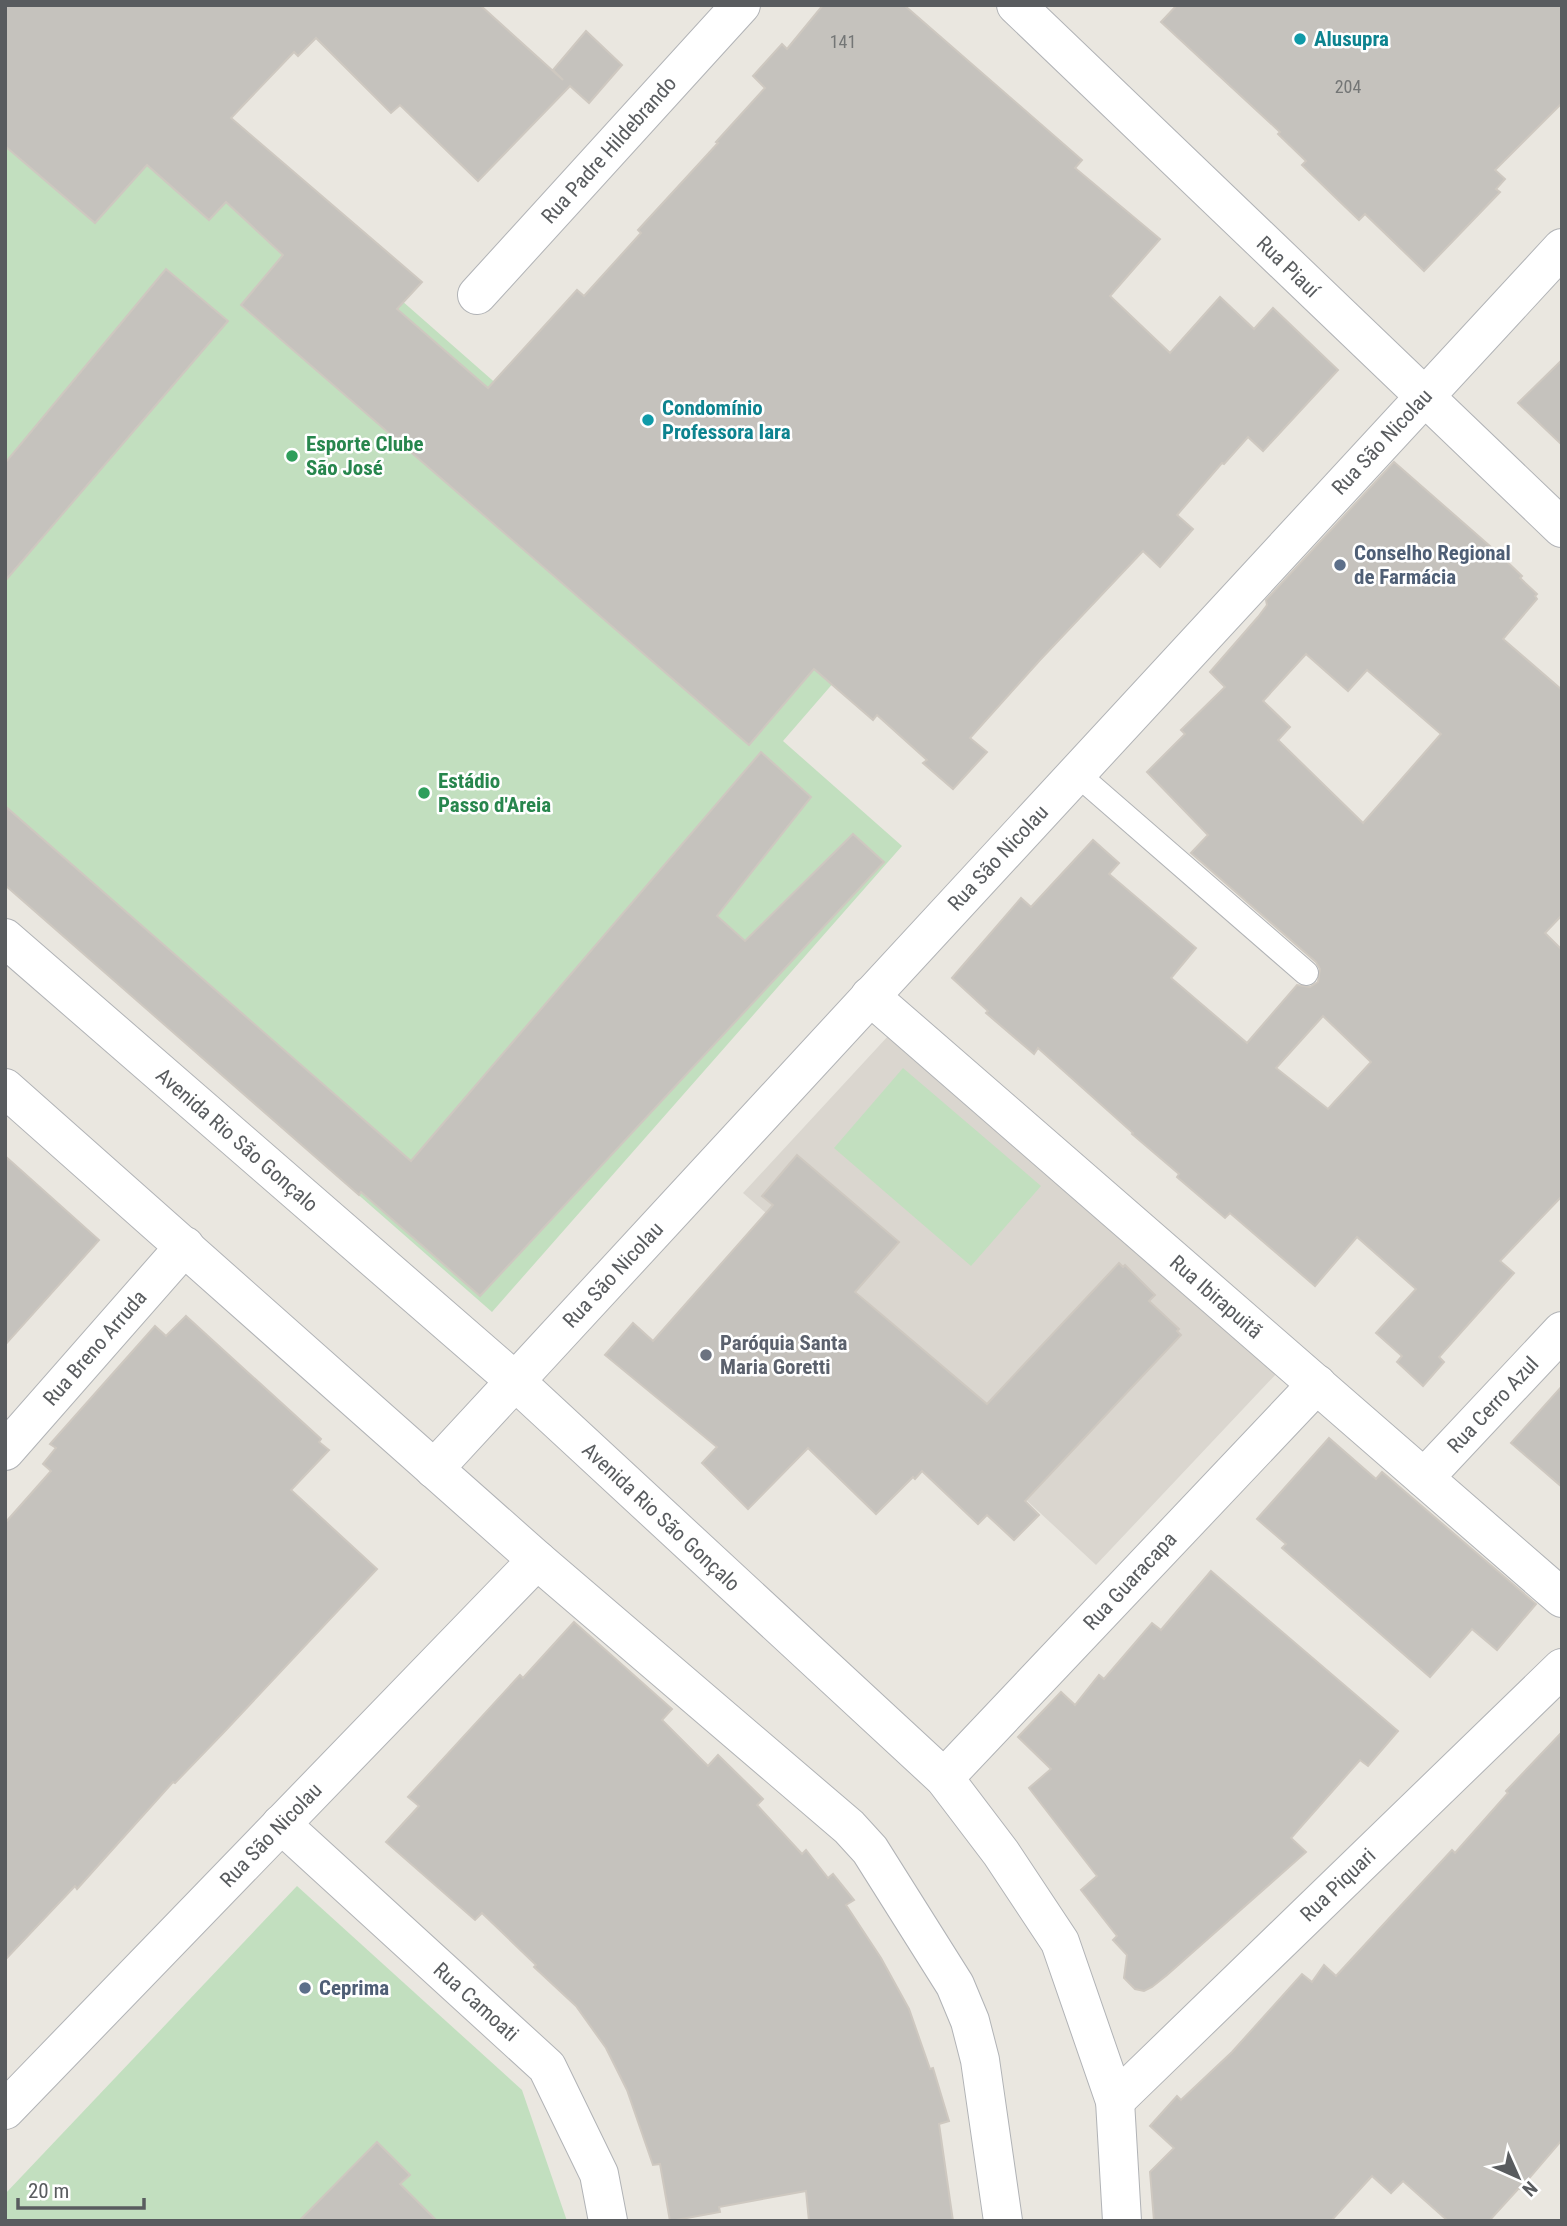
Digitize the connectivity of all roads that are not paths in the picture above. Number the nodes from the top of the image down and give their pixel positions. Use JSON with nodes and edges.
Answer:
{"nodes":[{"id":1,"x":741,"y":5,"type":"edge"},
{"id":2,"x":1016,"y":5,"type":"edge"},
{"id":3,"x":1562,"y":248,"type":"edge"},
{"id":4,"x":477,"y":295,"type":"dead end"},
{"id":5,"x":1424,"y":397,"type":"junction"},
{"id":6,"x":1562,"y":528,"type":"edge"},
{"id":7,"x":1076,"y":773,"type":"junction"},
{"id":8,"x":5,"y":938,"type":"edge"},
{"id":9,"x":1306,"y":973,"type":"dead end"},
{"id":10,"x":870,"y":996,"type":"junction"},
{"id":11,"x":5,"y":1088,"type":"edge"},
{"id":12,"x":185,"y":1246,"type":"junction"},
{"id":13,"x":1562,"y":1331,"type":"edge"},
{"id":14,"x":514,"y":1381,"type":"junction"},
{"id":15,"x":1317,"y":1384,"type":"junction"},
{"id":16,"x":5,"y":1451,"type":"edge"},
{"id":17,"x":434,"y":1469,"type":"junction"},
{"id":18,"x":1424,"y":1478,"type":"junction"},
{"id":19,"x":537,"y":1560,"type":"junction"},
{"id":20,"x":1562,"y":1598,"type":"edge"},
{"id":21,"x":1562,"y":1668,"type":"edge"},
{"id":22,"x":944,"y":1778,"type":"junction"},
{"id":23,"x":281,"y":1824,"type":"junction"},
{"id":24,"x":1115,"y":2101,"type":"junction"},
{"id":25,"x":5,"y":2110,"type":"edge"},
{"id":26,"x":608,"y":2221,"type":"edge"},
{"id":27,"x":1003,"y":2221,"type":"edge"},
{"id":28,"x":1122,"y":2221,"type":"edge"}],
"edges":[{"from":1,"to":4,"type":"street","name":"Rua Padre Hildebrando"},
{"from":2,"to":5,"type":"street","name":"Rua Piauí"},
{"from":3,"to":5,"type":"street","name":"Rua São Nicolau"},
{"from":5,"to":6,"type":"street","name":"Rua Piauí"},
{"from":5,"to":7,"type":"street","name":"Rua São Nicolau"},
{"from":7,"to":9,"type":"lane"},
{"from":7,"to":10,"type":"street","name":"Rua São Nicolau"},
{"from":8,"to":14,"type":"street","name":"Avenida Rio São Gonçalo"},
{"from":10,"to":14,"type":"street","name":"Rua São Nicolau"},
{"from":10,"to":15,"type":"street","name":"Rua Ibirapuitã"},
{"from":11,"to":12,"type":"street"},
{"from":12,"to":16,"type":"street","name":"Rua Breno Arruda"},
{"from":12,"to":17,"type":"street"},
{"from":13,"to":18,"type":"street","name":"Rua Cerro Azul"},
{"from":14,"to":17,"type":"street","name":"Rua São Nicolau"},
{"from":14,"to":22,"type":"street","name":"Avenida Rio São Gonçalo"},
{"from":15,"to":18,"type":"street","name":"Rua Ibirapuitã"},
{"from":15,"to":22,"type":"street","name":"Rua Guaracapa"},
{"from":17,"to":19,"type":"street"},
{"from":18,"to":20,"type":"street","name":"Rua Ibirapuitã"},
{"from":19,"to":23,"type":"street","name":"Rua São Nicolau"},
{"from":19,"to":27,"type":"street"},
{"from":21,"to":24,"type":"street","name":"Rua Piquari"},
{"from":22,"to":24,"type":"street","name":"Avenida Rio São Gonçalo"},
{"from":23,"to":25,"type":"street","name":"Rua São Nicolau"},
{"from":23,"to":26,"type":"street","name":"Rua Camoati"},
{"from":24,"to":28,"type":"street","name":"Avenida Rio São Gonçalo"}]}
